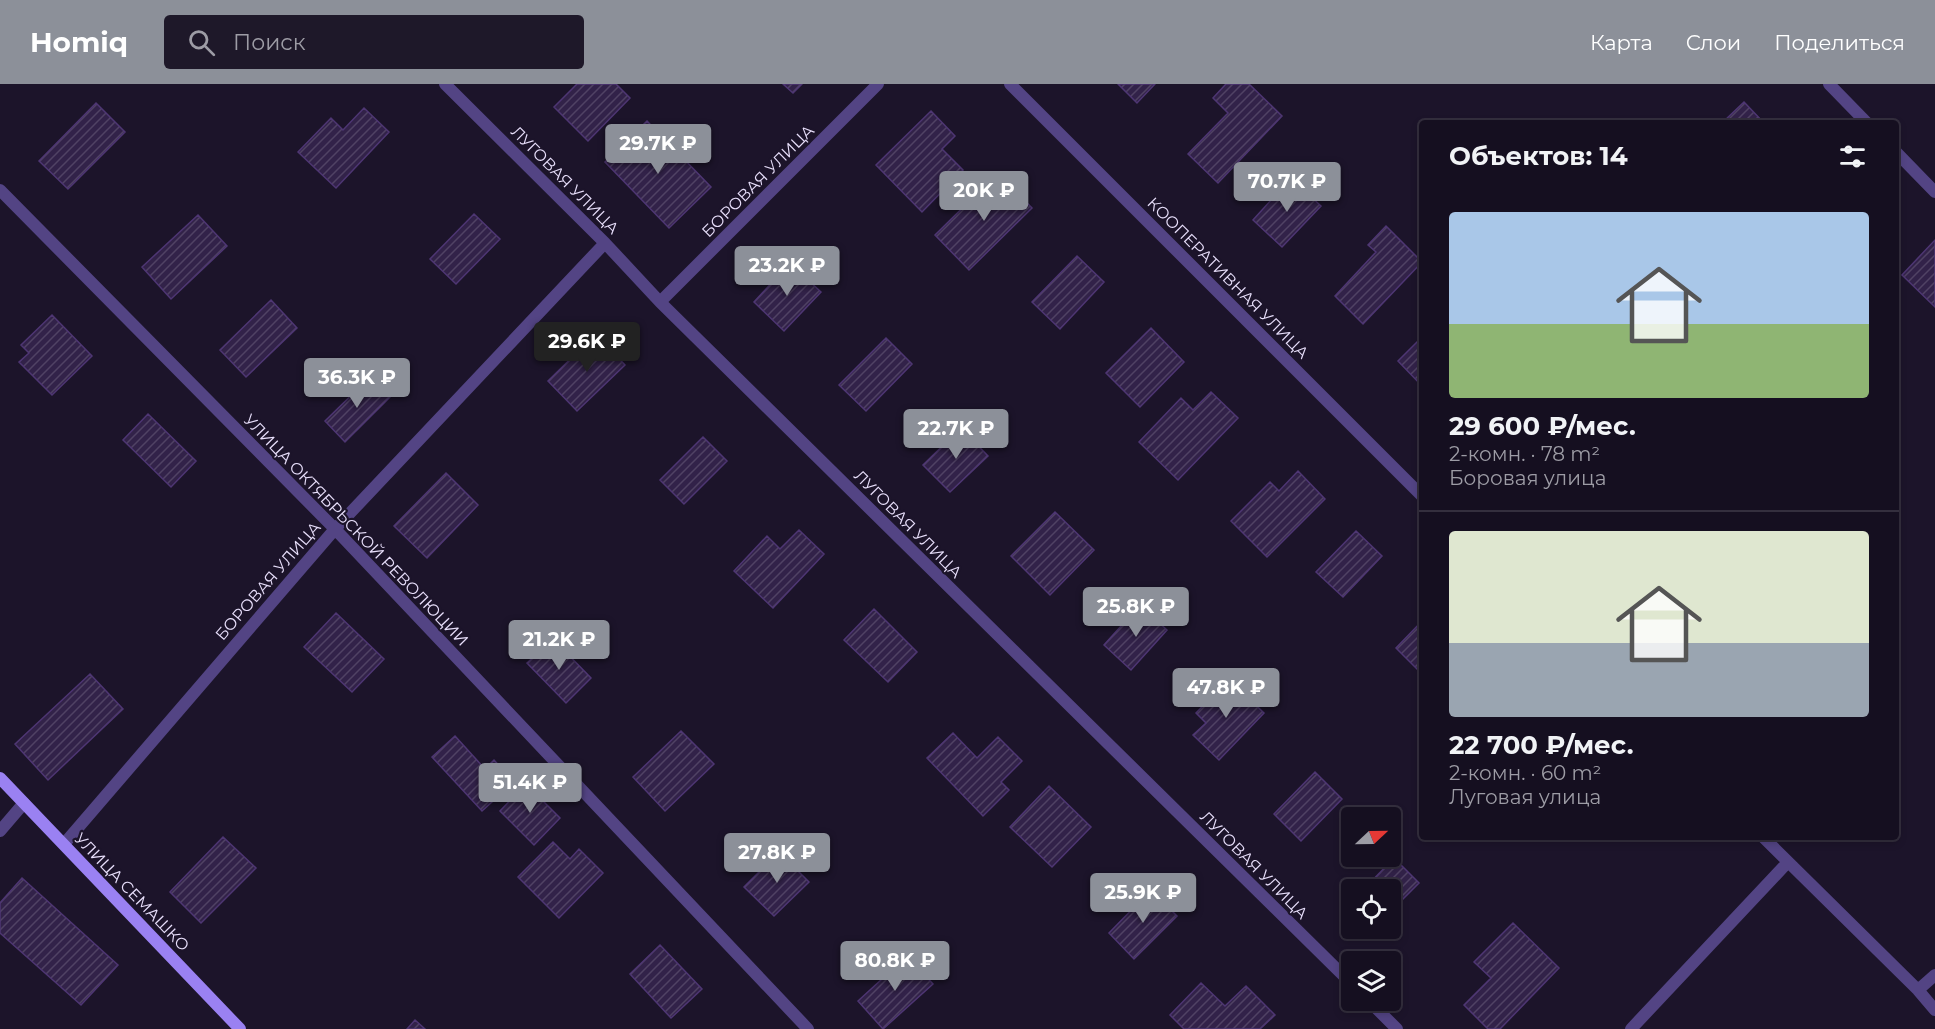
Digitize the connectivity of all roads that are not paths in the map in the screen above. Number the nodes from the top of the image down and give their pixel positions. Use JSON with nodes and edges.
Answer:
{"nodes":[{"id":1,"x":445,"y":84,"type":"edge"},
{"id":2,"x":879,"y":84,"type":"edge"},
{"id":3,"x":1010,"y":84,"type":"edge"},
{"id":4,"x":1829,"y":84,"type":"edge"},
{"id":5,"x":1865,"y":120,"type":"edge"},
{"id":6,"x":1899,"y":155,"type":"edge"},
{"id":7,"x":0,"y":190,"type":"edge"},
{"id":8,"x":1935,"y":192,"type":"edge"},
{"id":9,"x":605,"y":243,"type":"junction"},
{"id":10,"x":660,"y":302,"type":"junction"},
{"id":11,"x":1419,"y":493,"type":"edge"},
{"id":12,"x":335,"y":529,"type":"junction"},
{"id":13,"x":0,"y":778,"type":"edge"},
{"id":14,"x":24,"y":803,"type":"junction"},
{"id":15,"x":0,"y":831,"type":"edge"},
{"id":16,"x":1766,"y":840,"type":"edge"},
{"id":17,"x":64,"y":844,"type":"junction"},
{"id":18,"x":1788,"y":861,"type":"junction"},
{"id":19,"x":1341,"y":973,"type":"edge"},
{"id":20,"x":1935,"y":975,"type":"edge"},
{"id":21,"x":1918,"y":990,"type":"junction"},
{"id":22,"x":1935,"y":1010,"type":"edge"},
{"id":23,"x":1379,"y":1011,"type":"edge"},
{"id":24,"x":240,"y":1029,"type":"edge"},
{"id":25,"x":808,"y":1029,"type":"edge"},
{"id":26,"x":1397,"y":1029,"type":"edge"},
{"id":27,"x":1631,"y":1029,"type":"edge"}],
"edges":[{"from":1,"to":9,"type":"street","name":"ЛУГОВАЯ УЛИЦА"},
{"from":2,"to":10,"type":"street","name":"БОРОВАЯ УЛИЦА"},
{"from":3,"to":11,"type":"street","name":"КООПЕРАТИВНАЯ УЛИЦА"},
{"from":4,"to":5,"type":"street"},
{"from":6,"to":8,"type":"street"},
{"from":7,"to":12,"type":"street","name":"УЛИЦА ОКТЯБРЬСКОЙ РЕВОЛЮЦИИ"},
{"from":9,"to":10,"type":"street","name":"ЛУГОВАЯ УЛИЦА"},
{"from":9,"to":12,"type":"street","name":"БОРОВАЯ УЛИЦА"},
{"from":10,"to":19,"type":"street","name":"ЛУГОВАЯ УЛИЦА"},
{"from":12,"to":17,"type":"street","name":"БОРОВАЯ УЛИЦА"},
{"from":12,"to":25,"type":"street","name":"УЛИЦА ОКТЯБРЬСКОЙ РЕВОЛЮЦИИ"},
{"from":13,"to":14,"type":"main road","name":"УЛИЦА СЕМАШКО"},
{"from":14,"to":15,"type":"street"},
{"from":14,"to":17,"type":"main road","name":"УЛИЦА СЕМАШКО"},
{"from":16,"to":18,"type":"street"},
{"from":17,"to":24,"type":"main road","name":"УЛИЦА СЕМАШКО"},
{"from":18,"to":21,"type":"street"},
{"from":18,"to":27,"type":"street"},
{"from":20,"to":21,"type":"street"},
{"from":21,"to":22,"type":"street"},
{"from":23,"to":26,"type":"street"}]}
